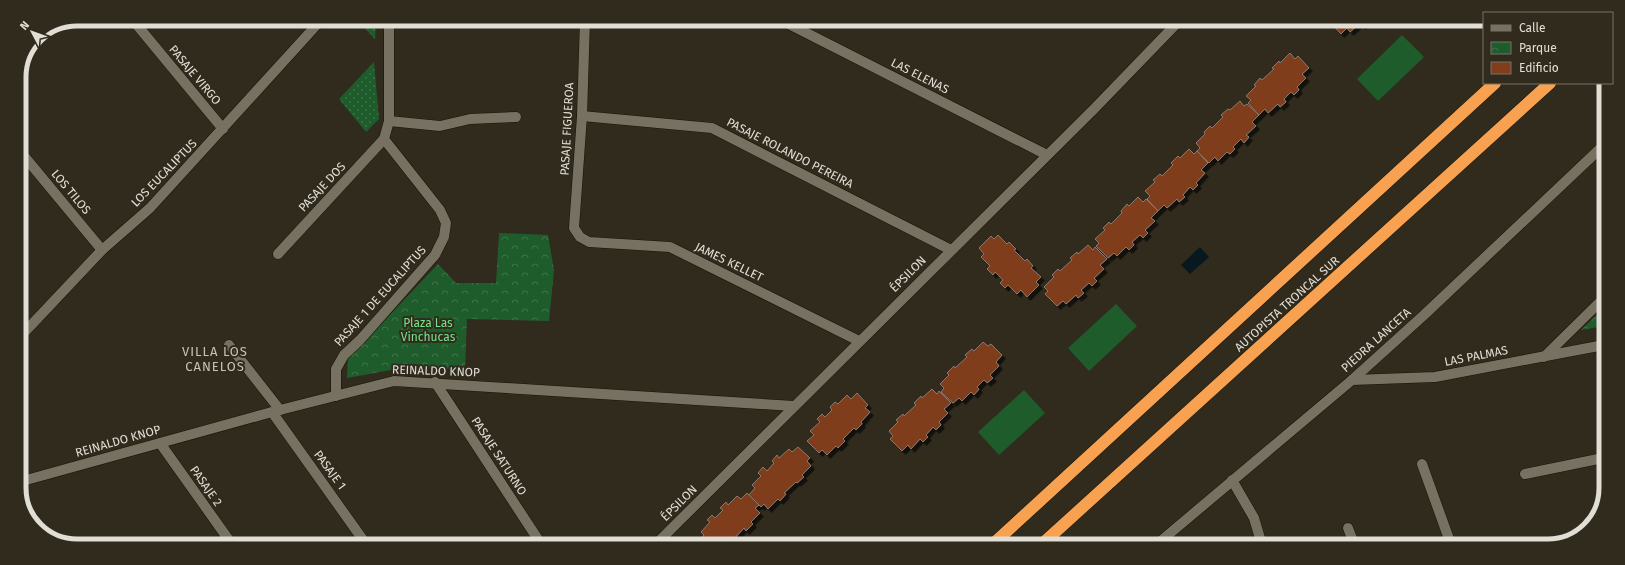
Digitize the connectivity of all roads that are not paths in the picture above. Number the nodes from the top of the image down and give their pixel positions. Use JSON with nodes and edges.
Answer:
{"nodes":[{"id":1,"x":138,"y":26,"type":"edge"},
{"id":2,"x":317,"y":26,"type":"edge"},
{"id":3,"x":389,"y":26,"type":"edge"},
{"id":4,"x":585,"y":26,"type":"edge"},
{"id":5,"x":793,"y":26,"type":"edge"},
{"id":6,"x":1174,"y":26,"type":"edge"},
{"id":7,"x":1494,"y":84,"type":"edge"},
{"id":8,"x":1549,"y":84,"type":"edge"},
{"id":9,"x":582,"y":116,"type":"junction"},
{"id":10,"x":516,"y":117,"type":"dead end"},
{"id":11,"x":389,"y":121,"type":"junction"},
{"id":12,"x":223,"y":129,"type":"junction"},
{"id":13,"x":384,"y":139,"type":"junction"},
{"id":14,"x":1599,"y":150,"type":"edge"},
{"id":15,"x":1047,"y":154,"type":"junction"},
{"id":16,"x":26,"y":158,"type":"edge"},
{"id":17,"x":580,"y":237,"type":"joint"},
{"id":18,"x":102,"y":250,"type":"junction"},
{"id":19,"x":951,"y":250,"type":"junction"},
{"id":20,"x":278,"y":254,"type":"dead end"},
{"id":21,"x":1599,"y":303,"type":"edge"},
{"id":22,"x":26,"y":331,"type":"edge"},
{"id":23,"x":859,"y":341,"type":"junction"},
{"id":24,"x":229,"y":345,"type":"dead end"},
{"id":25,"x":1599,"y":346,"type":"edge"},
{"id":26,"x":1544,"y":357,"type":"junction"},
{"id":27,"x":1352,"y":380,"type":"junction"},
{"id":28,"x":435,"y":382,"type":"junction"},
{"id":29,"x":336,"y":396,"type":"junction"},
{"id":30,"x":794,"y":406,"type":"junction"},
{"id":31,"x":276,"y":411,"type":"junction"},
{"id":32,"x":160,"y":443,"type":"junction"},
{"id":33,"x":1599,"y":459,"type":"edge"},
{"id":34,"x":1422,"y":464,"type":"dead end"},
{"id":35,"x":1525,"y":474,"type":"dead end"},
{"id":36,"x":26,"y":480,"type":"edge"},
{"id":37,"x":1232,"y":480,"type":"junction"},
{"id":38,"x":1348,"y":528,"type":"dead end"},
{"id":39,"x":228,"y":539,"type":"edge"},
{"id":40,"x":363,"y":539,"type":"edge"},
{"id":41,"x":538,"y":539,"type":"edge"},
{"id":42,"x":661,"y":539,"type":"edge"},
{"id":43,"x":999,"y":539,"type":"edge"},
{"id":44,"x":1048,"y":539,"type":"edge"},
{"id":45,"x":1163,"y":539,"type":"edge"},
{"id":46,"x":1260,"y":539,"type":"edge"},
{"id":47,"x":1352,"y":539,"type":"edge"},
{"id":48,"x":1449,"y":539,"type":"edge"}],
"edges":[{"from":1,"to":12,"type":"street","name":"PASAJE VIRGO"},
{"from":2,"to":12,"type":"street","name":"LOS EUCALIPTUS"},
{"from":3,"to":11,"type":"street"},
{"from":4,"to":9,"type":"street","name":"PASAJE FIGUEROA"},
{"from":5,"to":15,"type":"street","name":"LAS ELENAS"},
{"from":6,"to":15,"type":"street","name":"ÉPSILON"},
{"from":7,"to":43,"type":"highway","name":"AUTOPISTA TRONCAL SUR"},
{"from":8,"to":44,"type":"highway","name":"AUTOPISTA TRONCAL SUR"},
{"from":9,"to":17,"type":"street","name":"PASAJE FIGUEROA"},
{"from":9,"to":19,"type":"street","name":"PASAJE ROLANDO PEREIRA"},
{"from":10,"to":11,"type":"street"},
{"from":11,"to":13,"type":"street"},
{"from":12,"to":18,"type":"street","name":"LOS EUCALIPTUS"},
{"from":13,"to":20,"type":"street","name":"PASAJE DOS"},
{"from":13,"to":29,"type":"street","name":"PASAJE 1 DE EUCALIPTUS"},
{"from":14,"to":27,"type":"street","name":"PIEDRA LANCETA"},
{"from":15,"to":19,"type":"street","name":"ÉPSILON"},
{"from":16,"to":18,"type":"street","name":"LOS TILOS"},
{"from":17,"to":23,"type":"street","name":"JAMES KELLET"},
{"from":18,"to":22,"type":"street","name":"LOS EUCALIPTUS"},
{"from":19,"to":23,"type":"street","name":"ÉPSILON"},
{"from":21,"to":26,"type":"street"},
{"from":23,"to":30,"type":"street","name":"ÉPSILON"},
{"from":24,"to":31,"type":"street","name":"PASAJE 1"},
{"from":25,"to":26,"type":"street","name":"LAS PALMAS"},
{"from":26,"to":27,"type":"street","name":"LAS PALMAS"},
{"from":27,"to":37,"type":"street","name":"PIEDRA LANCETA"},
{"from":28,"to":29,"type":"street","name":"REINALDO KNOP"},
{"from":28,"to":30,"type":"street","name":"REINALDO KNOP"},
{"from":28,"to":41,"type":"street","name":"PASAJE SATURNO"},
{"from":29,"to":31,"type":"street","name":"REINALDO KNOP"},
{"from":30,"to":42,"type":"street","name":"ÉPSILON"},
{"from":31,"to":32,"type":"street","name":"REINALDO KNOP"},
{"from":31,"to":40,"type":"street","name":"PASAJE 1"},
{"from":32,"to":36,"type":"street","name":"REINALDO KNOP"},
{"from":32,"to":39,"type":"street","name":"PASAJE 2"},
{"from":33,"to":35,"type":"street"},
{"from":34,"to":48,"type":"street"},
{"from":37,"to":45,"type":"street","name":"PIEDRA LANCETA"},
{"from":37,"to":46,"type":"street"},
{"from":38,"to":47,"type":"street"}]}
